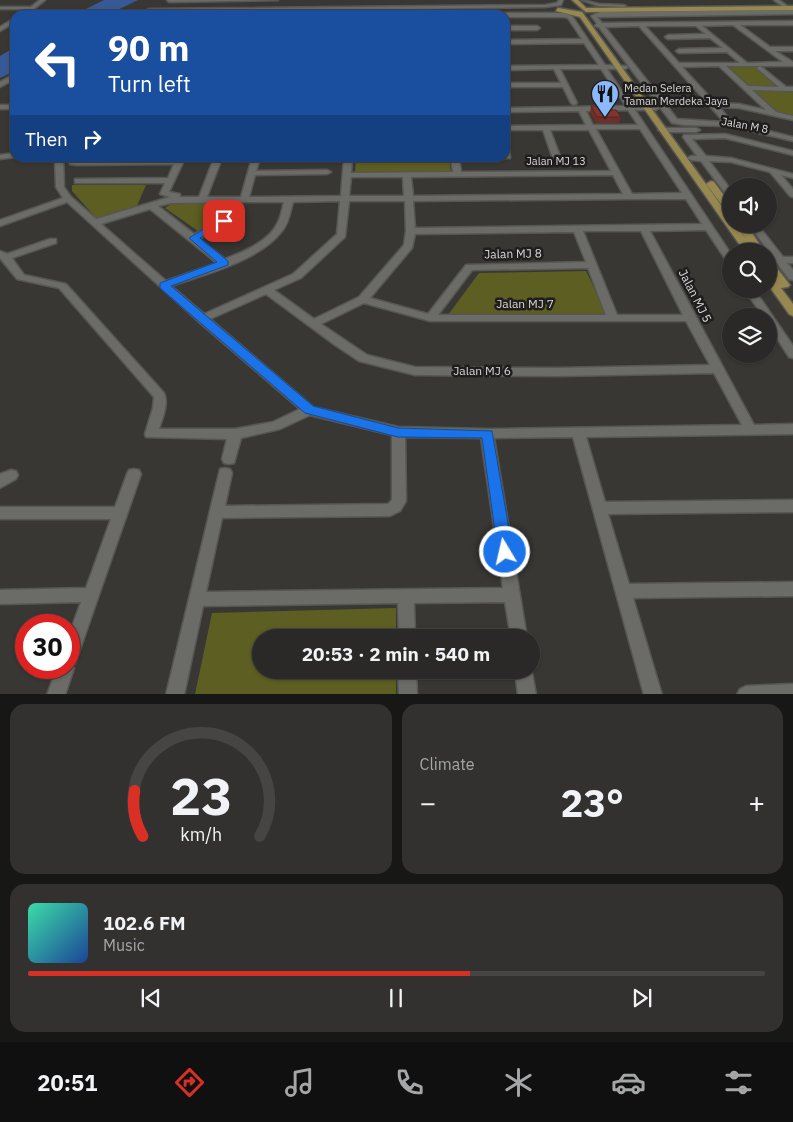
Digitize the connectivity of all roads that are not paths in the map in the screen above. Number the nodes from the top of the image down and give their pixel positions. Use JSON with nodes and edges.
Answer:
{"nodes":[{"id":1,"x":43,"y":0,"type":"edge"},
{"id":2,"x":238,"y":0,"type":"edge"},
{"id":3,"x":276,"y":0,"type":"edge"},
{"id":4,"x":312,"y":0,"type":"edge"},
{"id":5,"x":431,"y":0,"type":"edge"},
{"id":6,"x":561,"y":0,"type":"edge"},
{"id":7,"x":584,"y":0,"type":"edge"},
{"id":8,"x":776,"y":0,"type":"edge"},
{"id":9,"x":169,"y":1,"type":"dead end"},
{"id":10,"x":0,"y":8,"type":"edge"},
{"id":11,"x":32,"y":8,"type":"junction"},
{"id":12,"x":791,"y":8,"type":"edge"},
{"id":13,"x":151,"y":9,"type":"dead end"},
{"id":14,"x":311,"y":9,"type":"junction"},
{"id":15,"x":434,"y":9,"type":"junction"},
{"id":16,"x":580,"y":9,"type":"edge"},
{"id":17,"x":602,"y":9,"type":"junction"},
{"id":18,"x":29,"y":10,"type":"edge"},
{"id":19,"x":192,"y":10,"type":"edge"},
{"id":20,"x":299,"y":10,"type":"edge"},
{"id":21,"x":470,"y":10,"type":"edge"},
{"id":22,"x":556,"y":10,"type":"junction"},
{"id":23,"x":510,"y":11,"type":"edge"},
{"id":24,"x":541,"y":12,"type":"junction"},
{"id":25,"x":740,"y":12,"type":"junction"},
{"id":26,"x":510,"y":15,"type":"edge"},
{"id":27,"x":531,"y":15,"type":"junction"},
{"id":28,"x":782,"y":23,"type":"junction"},
{"id":29,"x":793,"y":23,"type":"edge"},
{"id":30,"x":697,"y":24,"type":"junction"},
{"id":31,"x":735,"y":24,"type":"junction"},
{"id":32,"x":756,"y":24,"type":"junction"},
{"id":33,"x":598,"y":25,"type":"junction"},
{"id":34,"x":641,"y":25,"type":"junction"},
{"id":35,"x":510,"y":28,"type":"edge"},
{"id":36,"x":537,"y":28,"type":"junction"},
{"id":37,"x":793,"y":30,"type":"edge"},
{"id":38,"x":712,"y":36,"type":"junction"},
{"id":39,"x":668,"y":37,"type":"dead end"},
{"id":40,"x":543,"y":41,"type":"junction"},
{"id":41,"x":586,"y":41,"type":"junction"},
{"id":42,"x":510,"y":42,"type":"edge"},
{"id":43,"x":770,"y":49,"type":"junction"},
{"id":44,"x":793,"y":49,"type":"edge"},
{"id":45,"x":728,"y":50,"type":"junction"},
{"id":46,"x":679,"y":51,"type":"dead end"},
{"id":47,"x":745,"y":64,"type":"junction"},
{"id":48,"x":791,"y":64,"type":"edge"},
{"id":49,"x":677,"y":65,"type":"junction"},
{"id":50,"x":721,"y":65,"type":"junction"},
{"id":51,"x":556,"y":67,"type":"junction"},
{"id":52,"x":602,"y":67,"type":"junction"},
{"id":53,"x":621,"y":67,"type":"junction"},
{"id":54,"x":510,"y":68,"type":"edge"},
{"id":55,"x":760,"y":68,"type":"dead end"},
{"id":56,"x":565,"y":84,"type":"junction"},
{"id":57,"x":510,"y":85,"type":"edge"},
{"id":58,"x":746,"y":88,"type":"junction"},
{"id":59,"x":784,"y":88,"type":"junction"},
{"id":60,"x":793,"y":89,"type":"edge"},
{"id":61,"x":510,"y":103,"type":"edge"},
{"id":62,"x":574,"y":103,"type":"junction"},
{"id":63,"x":627,"y":105,"type":"junction"},
{"id":64,"x":715,"y":105,"type":"junction"},
{"id":65,"x":646,"y":108,"type":"junction"},
{"id":66,"x":656,"y":108,"type":"junction"},
{"id":67,"x":580,"y":109,"type":"junction"},
{"id":68,"x":510,"y":110,"type":"edge"},
{"id":69,"x":774,"y":114,"type":"junction"},
{"id":70,"x":793,"y":118,"type":"edge"},
{"id":71,"x":730,"y":124,"type":"junction"},
{"id":72,"x":591,"y":127,"type":"junction"},
{"id":73,"x":642,"y":127,"type":"junction"},
{"id":74,"x":510,"y":128,"type":"edge"},
{"id":75,"x":546,"y":128,"type":"junction"},
{"id":76,"x":662,"y":130,"type":"junction"},
{"id":77,"x":673,"y":130,"type":"junction"},
{"id":78,"x":793,"y":140,"type":"edge"},
{"id":79,"x":793,"y":146,"type":"edge"},
{"id":80,"x":793,"y":153,"type":"edge"},
{"id":81,"x":556,"y":156,"type":"dead end"},
{"id":82,"x":691,"y":158,"type":"junction"},
{"id":83,"x":703,"y":158,"type":"junction"},
{"id":84,"x":59,"y":162,"type":"edge"},
{"id":85,"x":73,"y":162,"type":"edge"},
{"id":86,"x":111,"y":162,"type":"edge"},
{"id":87,"x":179,"y":162,"type":"edge"},
{"id":88,"x":216,"y":162,"type":"edge"},
{"id":89,"x":255,"y":162,"type":"edge"},
{"id":90,"x":348,"y":162,"type":"edge"},
{"id":91,"x":456,"y":162,"type":"edge"},
{"id":92,"x":772,"y":170,"type":"junction"},
{"id":93,"x":328,"y":172,"type":"dead end"},
{"id":94,"x":616,"y":172,"type":"junction"},
{"id":95,"x":252,"y":173,"type":"junction"},
{"id":96,"x":457,"y":173,"type":"junction"},
{"id":97,"x":407,"y":174,"type":"junction"},
{"id":98,"x":346,"y":175,"type":"junction"},
{"id":99,"x":793,"y":176,"type":"edge"},
{"id":100,"x":171,"y":180,"type":"junction"},
{"id":101,"x":78,"y":181,"type":"dead end"},
{"id":102,"x":722,"y":183,"type":"edge"},
{"id":103,"x":327,"y":192,"type":"dead end"},
{"id":104,"x":793,"y":194,"type":"edge"},
{"id":105,"x":245,"y":196,"type":"junction"},
{"id":106,"x":687,"y":196,"type":"junction"},
{"id":107,"x":167,"y":197,"type":"junction"},
{"id":108,"x":203,"y":197,"type":"junction"},
{"id":109,"x":629,"y":197,"type":"junction"},
{"id":110,"x":68,"y":199,"type":"junction"},
{"id":111,"x":289,"y":199,"type":"junction"},
{"id":112,"x":722,"y":199,"type":"edge"},
{"id":113,"x":344,"y":200,"type":"junction"},
{"id":114,"x":408,"y":200,"type":"junction"},
{"id":115,"x":152,"y":206,"type":"junction"},
{"id":116,"x":228,"y":212,"type":"dead end"},
{"id":117,"x":0,"y":223,"type":"edge"},
{"id":118,"x":94,"y":223,"type":"junction"},
{"id":119,"x":708,"y":227,"type":"junction"},
{"id":120,"x":577,"y":228,"type":"junction"},
{"id":121,"x":644,"y":228,"type":"junction"},
{"id":122,"x":412,"y":231,"type":"junction"},
{"id":123,"x":760,"y":233,"type":"edge"},
{"id":124,"x":194,"y":238,"type":"junction"},
{"id":125,"x":53,"y":241,"type":"dead end"},
{"id":126,"x":743,"y":243,"type":"edge"},
{"id":127,"x":722,"y":248,"type":"edge"},
{"id":128,"x":3,"y":255,"type":"edge"},
{"id":129,"x":780,"y":260,"type":"junction"},
{"id":130,"x":793,"y":260,"type":"edge"},
{"id":131,"x":224,"y":263,"type":"junction"},
{"id":132,"x":591,"y":265,"type":"junction"},
{"id":133,"x":777,"y":276,"type":"edge"},
{"id":134,"x":793,"y":277,"type":"edge"},
{"id":135,"x":164,"y":286,"type":"junction"},
{"id":136,"x":777,"y":289,"type":"edge"},
{"id":137,"x":268,"y":290,"type":"junction"},
{"id":138,"x":793,"y":298,"type":"edge"},
{"id":139,"x":363,"y":299,"type":"junction"},
{"id":140,"x":793,"y":312,"type":"edge"},
{"id":141,"x":430,"y":318,"type":"junction"},
{"id":142,"x":614,"y":318,"type":"junction"},
{"id":143,"x":690,"y":318,"type":"junction"},
{"id":144,"x":202,"y":319,"type":"junction"},
{"id":145,"x":313,"y":324,"type":"junction"},
{"id":146,"x":777,"y":330,"type":"edge"},
{"id":147,"x":793,"y":354,"type":"edge"},
{"id":148,"x":719,"y":369,"type":"junction"},
{"id":149,"x":309,"y":410,"type":"junction"},
{"id":150,"x":750,"y":429,"type":"junction"},
{"id":151,"x":793,"y":429,"type":"edge"},
{"id":152,"x":398,"y":432,"type":"junction"},
{"id":153,"x":578,"y":433,"type":"junction"},
{"id":154,"x":235,"y":434,"type":"junction"},
{"id":155,"x":487,"y":434,"type":"junction"},
{"id":156,"x":134,"y":474,"type":"dead end"},
{"id":157,"x":793,"y":506,"type":"edge"},
{"id":158,"x":600,"y":508,"type":"junction"},
{"id":159,"x":0,"y":512,"type":"edge"},
{"id":160,"x":216,"y":512,"type":"junction"},
{"id":161,"x":121,"y":513,"type":"junction"},
{"id":162,"x":793,"y":589,"type":"edge"},
{"id":163,"x":624,"y":591,"type":"junction"},
{"id":164,"x":91,"y":595,"type":"junction"},
{"id":165,"x":512,"y":595,"type":"junction"},
{"id":166,"x":406,"y":596,"type":"junction"},
{"id":167,"x":0,"y":597,"type":"edge"},
{"id":168,"x":197,"y":599,"type":"junction"},
{"id":169,"x":80,"y":626,"type":"edge"},
{"id":170,"x":407,"y":629,"type":"edge"},
{"id":171,"x":517,"y":629,"type":"edge"},
{"id":172,"x":61,"y":679,"type":"edge"},
{"id":173,"x":407,"y":679,"type":"edge"},
{"id":174,"x":525,"y":679,"type":"edge"},
{"id":175,"x":793,"y":693,"type":"edge"},
{"id":176,"x":56,"y":694,"type":"edge"},
{"id":177,"x":175,"y":694,"type":"edge"},
{"id":178,"x":408,"y":694,"type":"edge"},
{"id":179,"x":527,"y":694,"type":"edge"},
{"id":180,"x":653,"y":694,"type":"edge"},
{"id":181,"x":746,"y":694,"type":"edge"}],
"edges":[{"from":1,"to":11,"type":"street"},
{"from":2,"to":3,"type":"street"},
{"from":2,"to":9,"type":"street"},
{"from":4,"to":14,"type":"street"},
{"from":5,"to":15,"type":"street"},
{"from":6,"to":15,"type":"street"},
{"from":7,"to":17,"type":"street"},
{"from":8,"to":12,"type":"street"},
{"from":10,"to":11,"type":"street"},
{"from":11,"to":18,"type":"street"},
{"from":12,"to":17,"type":"main road"},
{"from":12,"to":25,"type":"main road"},
{"from":13,"to":19,"type":"street"},
{"from":14,"to":15,"type":"street"},
{"from":14,"to":20,"type":"street"},
{"from":15,"to":21,"type":"street"},
{"from":16,"to":17,"type":"main road"},
{"from":16,"to":17,"type":"main road"},
{"from":16,"to":22,"type":"main road"},
{"from":16,"to":22,"type":"main road"},
{"from":16,"to":33,"type":"main road"},
{"from":16,"to":53,"type":"main road"},
{"from":17,"to":25,"type":"main road"},
{"from":22,"to":24,"type":"street"},
{"from":23,"to":24,"type":"street"},
{"from":24,"to":27,"type":"street"},
{"from":24,"to":41,"type":"street"},
{"from":25,"to":32,"type":"street"},
{"from":25,"to":33,"type":"street"},
{"from":26,"to":27,"type":"street"},
{"from":27,"to":36,"type":"street"},
{"from":28,"to":29,"type":"street"},
{"from":28,"to":32,"type":"street"},
{"from":28,"to":37,"type":"street"},
{"from":30,"to":31,"type":"street"},
{"from":30,"to":34,"type":"street"},
{"from":30,"to":38,"type":"street"},
{"from":31,"to":32,"type":"street"},
{"from":31,"to":43,"type":"street"},
{"from":33,"to":34,"type":"street"},
{"from":33,"to":53,"type":"main road"},
{"from":33,"to":71,"type":"street"},
{"from":34,"to":49,"type":"street"},
{"from":35,"to":36,"type":"street"},
{"from":36,"to":40,"type":"street"},
{"from":38,"to":39,"type":"street"},
{"from":38,"to":45,"type":"street"},
{"from":40,"to":41,"type":"street"},
{"from":40,"to":42,"type":"street"},
{"from":41,"to":52,"type":"street"},
{"from":43,"to":44,"type":"street"},
{"from":43,"to":48,"type":"street"},
{"from":45,"to":46,"type":"street"},
{"from":45,"to":47,"type":"street"},
{"from":47,"to":48,"type":"street"},
{"from":47,"to":50,"type":"street"},
{"from":49,"to":50,"type":"street"},
{"from":49,"to":64,"type":"street"},
{"from":50,"to":58,"type":"street"},
{"from":51,"to":52,"type":"street"},
{"from":51,"to":54,"type":"street"},
{"from":51,"to":56,"type":"street"},
{"from":52,"to":53,"type":"street"},
{"from":52,"to":63,"type":"street"},
{"from":53,"to":65,"type":"main road"},
{"from":53,"to":66,"type":"main road"},
{"from":55,"to":59,"type":"street"},
{"from":56,"to":57,"type":"street"},
{"from":56,"to":62,"type":"street"},
{"from":58,"to":59,"type":"street"},
{"from":58,"to":69,"type":"street"},
{"from":59,"to":60,"type":"street"},
{"from":61,"to":62,"type":"street"},
{"from":62,"to":63,"type":"street"},
{"from":63,"to":65,"type":"street"},
{"from":63,"to":67,"type":"street"},
{"from":63,"to":73,"type":"street"},
{"from":64,"to":69,"type":"street"},
{"from":64,"to":71,"type":"street"},
{"from":65,"to":66,"type":"street"},
{"from":65,"to":76,"type":"main road"},
{"from":66,"to":77,"type":"main road"},
{"from":67,"to":68,"type":"street"},
{"from":67,"to":72,"type":"street"},
{"from":69,"to":70,"type":"street"},
{"from":71,"to":78,"type":"street"},
{"from":72,"to":73,"type":"street"},
{"from":72,"to":75,"type":"street"},
{"from":72,"to":94,"type":"street"},
{"from":73,"to":106,"type":"street"},
{"from":74,"to":75,"type":"street"},
{"from":75,"to":81,"type":"street"},
{"from":76,"to":77,"type":"street","name":"Jalan M 8"},
{"from":76,"to":126,"type":"main road"},
{"from":77,"to":79,"type":"street","name":"Jalan M 8"},
{"from":77,"to":82,"type":"main road"},
{"from":80,"to":83,"type":"street"},
{"from":82,"to":83,"type":"street"},
{"from":82,"to":112,"type":"main road"},
{"from":83,"to":92,"type":"street"},
{"from":83,"to":102,"type":"street"},
{"from":84,"to":110,"type":"street"},
{"from":85,"to":86,"type":"street"},
{"from":87,"to":100,"type":"street"},
{"from":88,"to":108,"type":"street"},
{"from":89,"to":95,"type":"street"},
{"from":90,"to":98,"type":"street"},
{"from":91,"to":96,"type":"street"},
{"from":92,"to":99,"type":"street"},
{"from":92,"to":104,"type":"street"},
{"from":93,"to":95,"type":"street"},
{"from":94,"to":96,"type":"street","name":"Jalan MJ 13"},
{"from":94,"to":109,"type":"street"},
{"from":95,"to":105,"type":"street"},
{"from":96,"to":97,"type":"street","name":"Jalan MJ 13"},
{"from":97,"to":98,"type":"street","name":"Jalan MJ 13"},
{"from":97,"to":114,"type":"street"},
{"from":98,"to":113,"type":"street"},
{"from":100,"to":101,"type":"street"},
{"from":100,"to":107,"type":"street"},
{"from":103,"to":105,"type":"street"},
{"from":105,"to":108,"type":"street"},
{"from":105,"to":111,"type":"street"},
{"from":106,"to":109,"type":"street"},
{"from":106,"to":119,"type":"street"},
{"from":107,"to":108,"type":"street"},
{"from":107,"to":115,"type":"street"},
{"from":109,"to":114,"type":"street"},
{"from":110,"to":117,"type":"street"},
{"from":110,"to":118,"type":"street"},
{"from":111,"to":113,"type":"street"},
{"from":111,"to":131,"type":"street"},
{"from":113,"to":114,"type":"street"},
{"from":113,"to":137,"type":"street"},
{"from":114,"to":122,"type":"street"},
{"from":115,"to":118,"type":"street"},
{"from":115,"to":124,"type":"street"},
{"from":116,"to":124,"type":"street"},
{"from":118,"to":135,"type":"street"},
{"from":119,"to":121,"type":"street"},
{"from":119,"to":127,"type":"street"},
{"from":120,"to":121,"type":"street"},
{"from":120,"to":122,"type":"street"},
{"from":120,"to":132,"type":"street"},
{"from":121,"to":143,"type":"street","name":"Jalan MJ 5"},
{"from":122,"to":139,"type":"street"},
{"from":123,"to":129,"type":"street"},
{"from":124,"to":131,"type":"street"},
{"from":125,"to":128,"type":"street"},
{"from":128,"to":154,"type":"street"},
{"from":129,"to":130,"type":"street"},
{"from":129,"to":134,"type":"street"},
{"from":131,"to":135,"type":"street"},
{"from":132,"to":141,"type":"street","name":"Jalan MJ 8"},
{"from":132,"to":142,"type":"street"},
{"from":133,"to":138,"type":"main road"},
{"from":135,"to":144,"type":"street"},
{"from":136,"to":140,"type":"main road"},
{"from":137,"to":144,"type":"street"},
{"from":137,"to":145,"type":"street","name":"Jalan MJ 6"},
{"from":139,"to":141,"type":"street","name":"Jalan MJ 7"},
{"from":139,"to":145,"type":"street"},
{"from":141,"to":142,"type":"street","name":"Jalan MJ 7"},
{"from":142,"to":143,"type":"street","name":"Jalan MJ 7"},
{"from":143,"to":148,"type":"street","name":"Jalan MJ 5"},
{"from":144,"to":149,"type":"street"},
{"from":145,"to":148,"type":"street","name":"Jalan MJ 6"},
{"from":146,"to":147,"type":"street"},
{"from":148,"to":150,"type":"street","name":"Jalan MJ 5"},
{"from":149,"to":152,"type":"street"},
{"from":149,"to":154,"type":"street"},
{"from":150,"to":151,"type":"street"},
{"from":150,"to":153,"type":"street"},
{"from":152,"to":155,"type":"street"},
{"from":152,"to":160,"type":"street"},
{"from":153,"to":155,"type":"street"},
{"from":153,"to":158,"type":"street"},
{"from":154,"to":160,"type":"street"},
{"from":155,"to":165,"type":"street"},
{"from":156,"to":161,"type":"street"},
{"from":157,"to":158,"type":"street"},
{"from":158,"to":163,"type":"street"},
{"from":159,"to":161,"type":"street"},
{"from":160,"to":168,"type":"street"},
{"from":161,"to":164,"type":"street"},
{"from":162,"to":163,"type":"street"},
{"from":163,"to":180,"type":"street"},
{"from":164,"to":167,"type":"street"},
{"from":164,"to":169,"type":"street"},
{"from":165,"to":166,"type":"street"},
{"from":165,"to":171,"type":"street"},
{"from":166,"to":168,"type":"street"},
{"from":166,"to":170,"type":"street"},
{"from":168,"to":177,"type":"street"},
{"from":172,"to":176,"type":"street"},
{"from":173,"to":178,"type":"street"},
{"from":174,"to":179,"type":"street"},
{"from":175,"to":181,"type":"street"}]}
